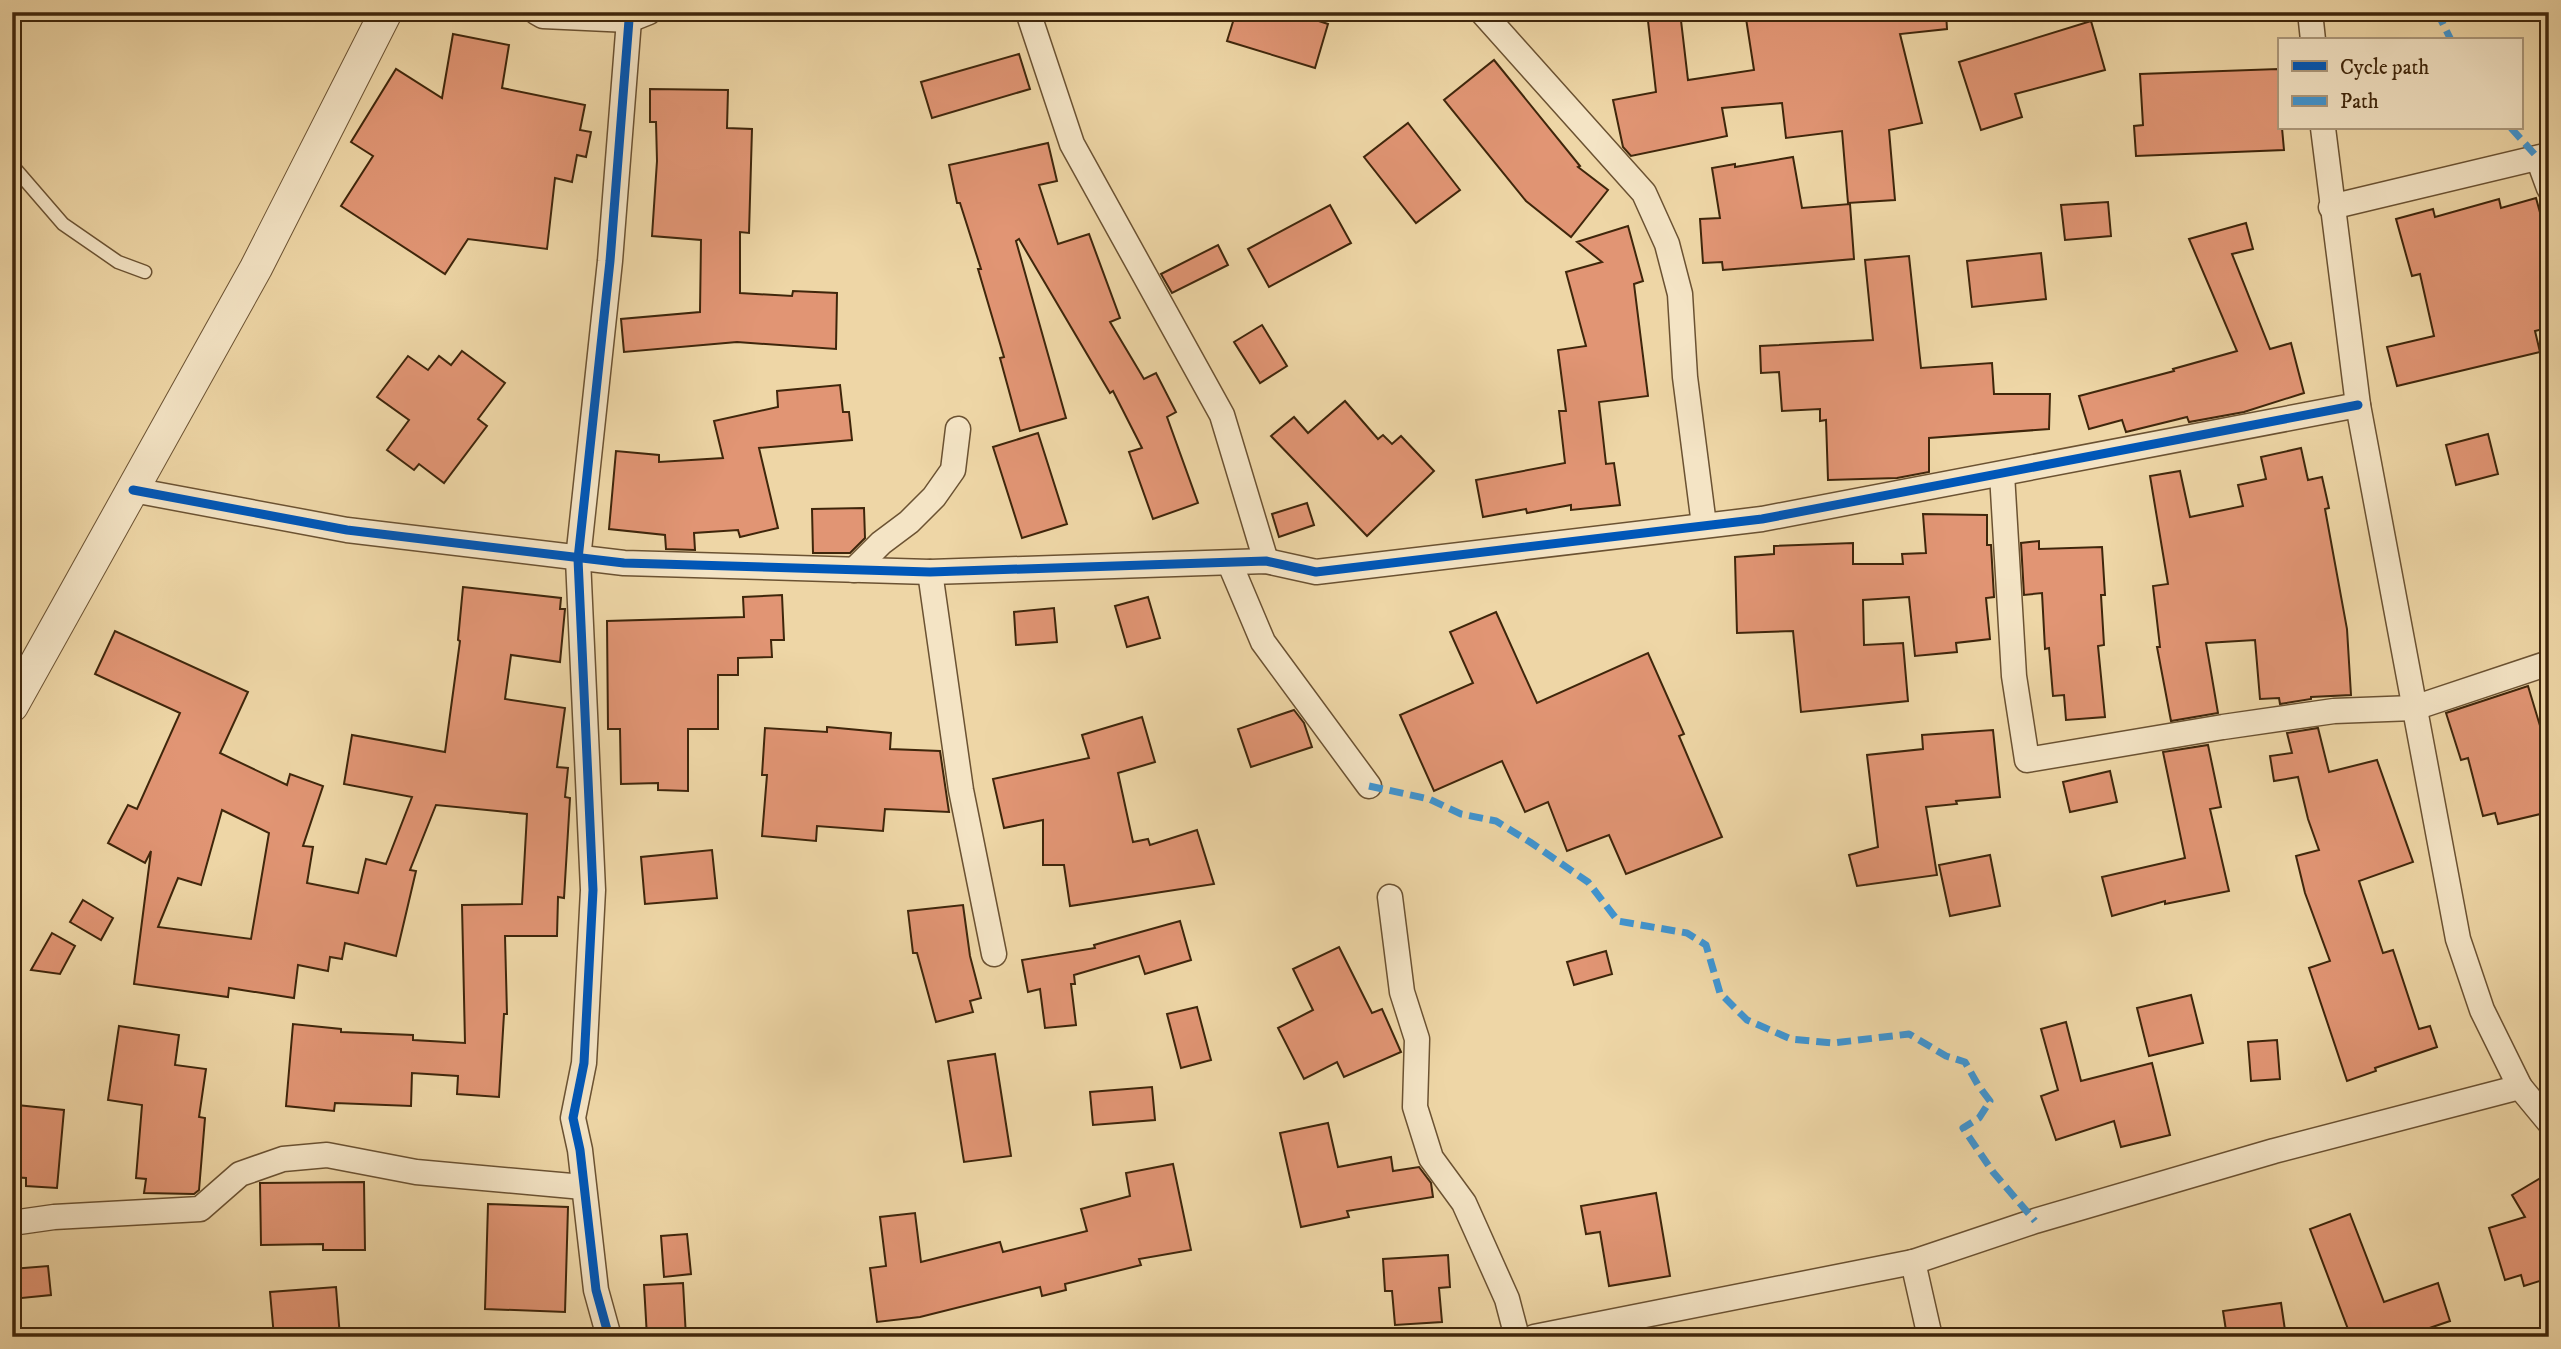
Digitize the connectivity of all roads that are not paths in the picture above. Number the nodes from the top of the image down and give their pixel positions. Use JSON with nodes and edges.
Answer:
{"nodes":[{"id":1,"x":386,"y":12,"type":"edge"},
{"id":2,"x":536,"y":12,"type":"edge"},
{"id":3,"x":1028,"y":12,"type":"edge"},
{"id":4,"x":1482,"y":12,"type":"edge"},
{"id":5,"x":2310,"y":12,"type":"edge"},
{"id":6,"x":639,"y":16,"type":"edge"},
{"id":7,"x":2313,"y":38,"type":"edge"},
{"id":8,"x":2323,"y":130,"type":"edge"},
{"id":9,"x":2543,"y":156,"type":"edge"},
{"id":10,"x":12,"y":165,"type":"edge"},
{"id":11,"x":2549,"y":188,"type":"edge"},
{"id":12,"x":2331,"y":207,"type":"junction"},
{"id":13,"x":145,"y":272,"type":"dead end"},
{"id":14,"x":2358,"y":405,"type":"junction"},
{"id":15,"x":958,"y":429,"type":"dead end"},
{"id":16,"x":2002,"y":474,"type":"junction"},
{"id":17,"x":133,"y":490,"type":"junction"},
{"id":18,"x":1704,"y":525,"type":"junction"},
{"id":19,"x":578,"y":559,"type":"junction"},
{"id":20,"x":1266,"y":561,"type":"junction"},
{"id":21,"x":1230,"y":564,"type":"junction"},
{"id":22,"x":855,"y":570,"type":"junction"},
{"id":23,"x":930,"y":572,"type":"junction"},
{"id":24,"x":2549,"y":663,"type":"edge"},
{"id":25,"x":12,"y":706,"type":"edge"},
{"id":26,"x":2414,"y":708,"type":"junction"},
{"id":27,"x":1368,"y":786,"type":"dead end"},
{"id":28,"x":1390,"y":897,"type":"dead end"},
{"id":29,"x":994,"y":954,"type":"dead end"},
{"id":30,"x":2521,"y":1087,"type":"junction"},
{"id":31,"x":2549,"y":1122,"type":"edge"},
{"id":32,"x":583,"y":1187,"type":"junction"},
{"id":33,"x":12,"y":1223,"type":"edge"},
{"id":34,"x":1913,"y":1262,"type":"junction"},
{"id":35,"x":1540,"y":1336,"type":"edge"},
{"id":36,"x":609,"y":1337,"type":"edge"},
{"id":37,"x":1517,"y":1337,"type":"edge"},
{"id":38,"x":1534,"y":1337,"type":"edge"},
{"id":39,"x":1930,"y":1337,"type":"edge"}],
"edges":[{"from":1,"to":17,"type":"street"},
{"from":2,"to":6,"type":"street"},
{"from":3,"to":20,"type":"street"},
{"from":4,"to":18,"type":"street"},
{"from":5,"to":7,"type":"street"},
{"from":6,"to":19,"type":"street"},
{"from":8,"to":12,"type":"street"},
{"from":9,"to":11,"type":"street"},
{"from":9,"to":12,"type":"street"},
{"from":10,"to":13,"type":"lane"},
{"from":12,"to":14,"type":"street"},
{"from":14,"to":16,"type":"street"},
{"from":14,"to":26,"type":"street"},
{"from":15,"to":22,"type":"street"},
{"from":16,"to":18,"type":"street"},
{"from":16,"to":26,"type":"street"},
{"from":17,"to":19,"type":"street"},
{"from":17,"to":25,"type":"street"},
{"from":18,"to":20,"type":"street"},
{"from":19,"to":22,"type":"street"},
{"from":19,"to":32,"type":"street"},
{"from":20,"to":21,"type":"street"},
{"from":21,"to":23,"type":"street"},
{"from":21,"to":27,"type":"street"},
{"from":22,"to":23,"type":"street"},
{"from":23,"to":29,"type":"street"},
{"from":24,"to":26,"type":"street"},
{"from":26,"to":30,"type":"street"},
{"from":28,"to":37,"type":"street"},
{"from":30,"to":31,"type":"street"},
{"from":30,"to":34,"type":"street"},
{"from":32,"to":33,"type":"street"},
{"from":32,"to":36,"type":"street"},
{"from":34,"to":35,"type":"street"},
{"from":34,"to":39,"type":"street"},
{"from":35,"to":38,"type":"street"}]}
